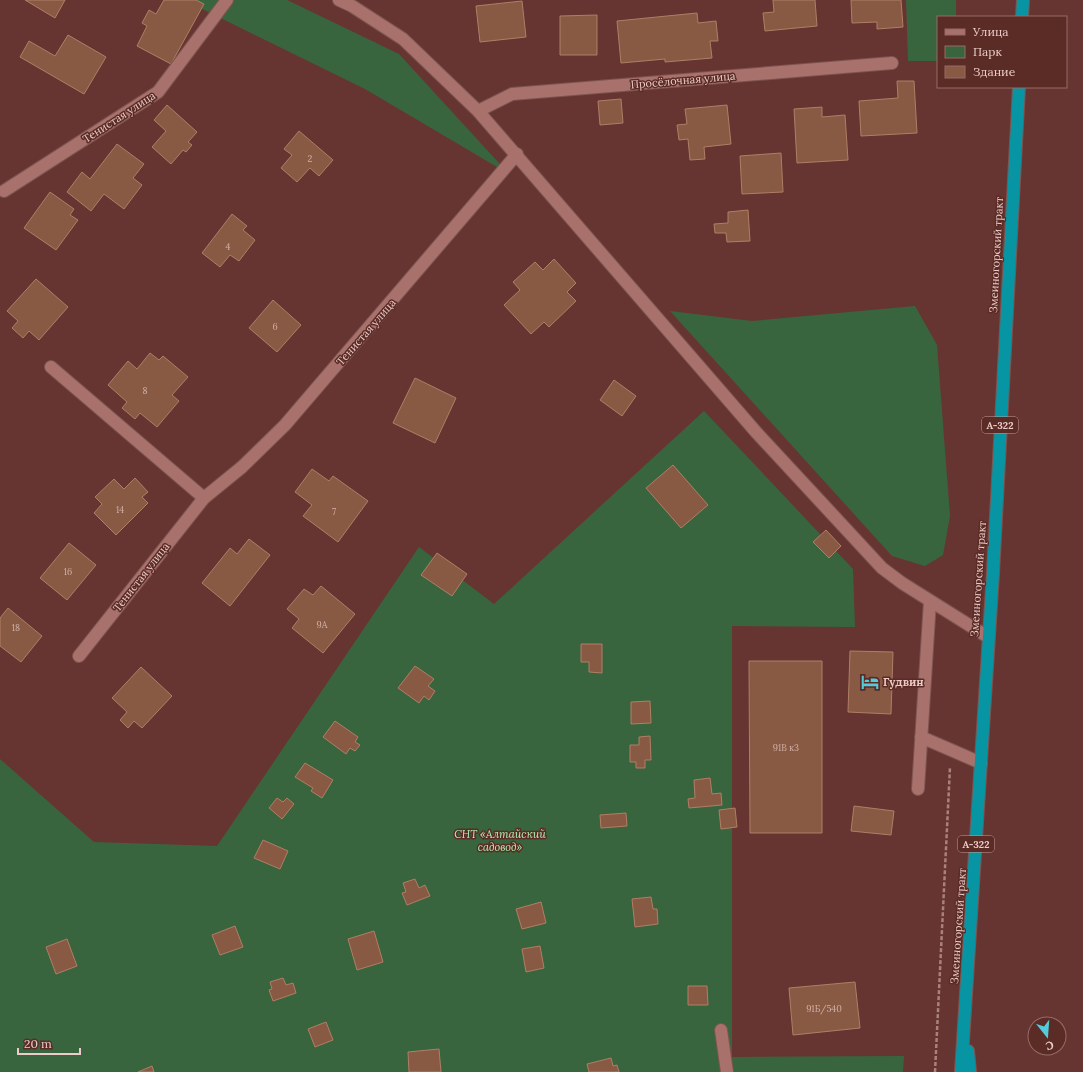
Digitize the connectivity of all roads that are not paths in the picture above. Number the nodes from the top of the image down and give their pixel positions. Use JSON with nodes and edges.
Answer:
{"nodes":[{"id":1,"x":227,"y":0,"type":"edge"},
{"id":2,"x":339,"y":0,"type":"edge"},
{"id":3,"x":1023,"y":0,"type":"edge"},
{"id":4,"x":1022,"y":16,"type":"edge"},
{"id":5,"x":892,"y":63,"type":"dead end"},
{"id":6,"x":1019,"y":88,"type":"edge"},
{"id":7,"x":478,"y":111,"type":"junction"},
{"id":8,"x":516,"y":154,"type":"junction"},
{"id":9,"x":4,"y":191,"type":"dead end"},
{"id":10,"x":51,"y":368,"type":"dead end"},
{"id":11,"x":204,"y":498,"type":"junction"},
{"id":12,"x":930,"y":601,"type":"junction"},
{"id":13,"x":988,"y":638,"type":"junction"},
{"id":14,"x":79,"y":656,"type":"dead end"},
{"id":15,"x":921,"y":737,"type":"junction"},
{"id":16,"x":981,"y":763,"type":"junction"},
{"id":17,"x":918,"y":789,"type":"dead end"},
{"id":18,"x":965,"y":1018,"type":"junction"},
{"id":19,"x":721,"y":1030,"type":"dead end"},
{"id":20,"x":727,"y":1072,"type":"edge"},
{"id":21,"x":961,"y":1072,"type":"edge"},
{"id":22,"x":970,"y":1072,"type":"edge"}],
"edges":[{"from":1,"to":9,"type":"street","name":"Тенистая улица"},
{"from":2,"to":7,"type":"street"},
{"from":3,"to":4,"type":"highway"},
{"from":5,"to":7,"type":"street","name":"Просёлочная улица"},
{"from":6,"to":13,"type":"highway","name":"Змеиногорский тракт","number":"А-322"},
{"from":7,"to":8,"type":"street"},
{"from":8,"to":11,"type":"street","name":"Тенистая улица"},
{"from":8,"to":12,"type":"street"},
{"from":10,"to":11,"type":"street"},
{"from":11,"to":14,"type":"street","name":"Тенистая улица"},
{"from":12,"to":13,"type":"street"},
{"from":12,"to":15,"type":"street"},
{"from":13,"to":16,"type":"highway","name":"Змеиногорский тракт","number":"А-322"},
{"from":15,"to":16,"type":"street"},
{"from":15,"to":17,"type":"street"},
{"from":16,"to":18,"type":"highway","name":"Змеиногорский тракт","number":"А-322"},
{"from":18,"to":21,"type":"highway","name":"Змеиногорский тракт","number":"А-322"},
{"from":18,"to":22,"type":"highway"},
{"from":19,"to":20,"type":"street"}]}
